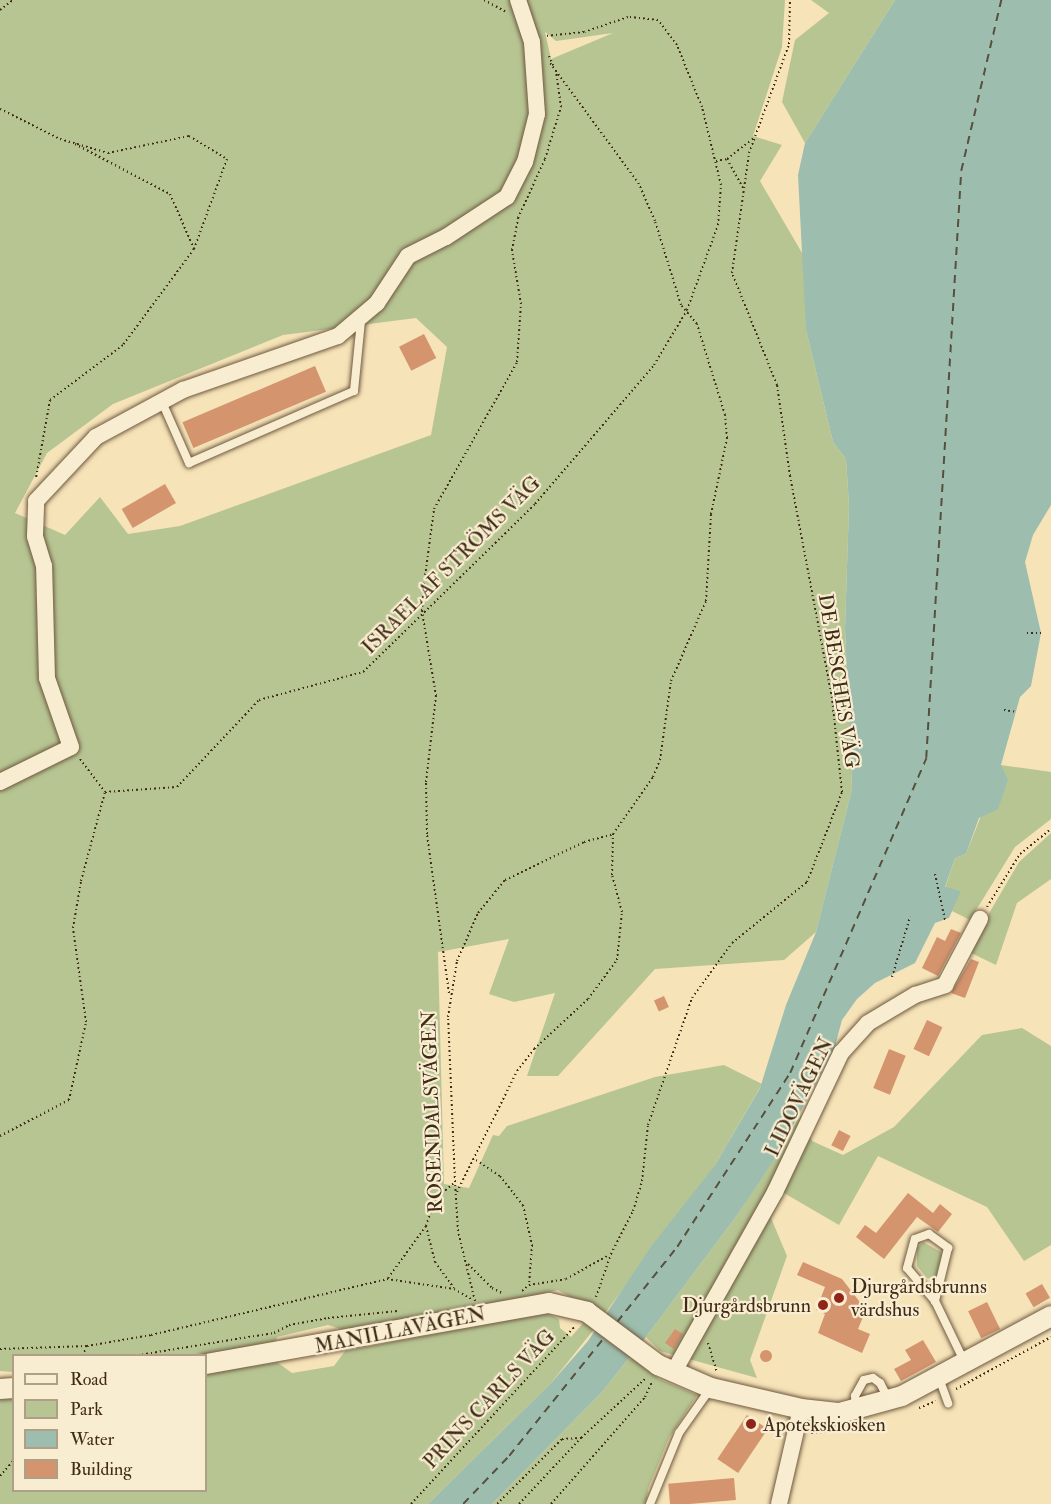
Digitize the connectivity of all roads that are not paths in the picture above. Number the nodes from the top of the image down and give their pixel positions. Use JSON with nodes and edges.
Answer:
{"nodes":[{"id":1,"x":518,"y":0,"type":"edge"},
{"id":2,"x":361,"y":321,"type":"junction"},
{"id":3,"x":162,"y":402,"type":"junction"},
{"id":4,"x":0,"y":782,"type":"edge"},
{"id":5,"x":980,"y":919,"type":"road end"},
{"id":6,"x":935,"y":1301,"type":"junction"},
{"id":7,"x":1051,"y":1316,"type":"edge"},
{"id":8,"x":207,"y":1364,"type":"edge"},
{"id":9,"x":965,"y":1364,"type":"junction"},
{"id":10,"x":660,"y":1370,"type":"junction"},
{"id":11,"x":938,"y":1377,"type":"junction"},
{"id":12,"x":711,"y":1388,"type":"junction"},
{"id":13,"x":889,"y":1401,"type":"junction"},
{"id":14,"x":948,"y":1403,"type":"dead end"},
{"id":15,"x":801,"y":1409,"type":"junction"},
{"id":16,"x":856,"y":1410,"type":"junction"},
{"id":17,"x":650,"y":1504,"type":"edge"},
{"id":18,"x":779,"y":1504,"type":"edge"}],
"edges":[{"from":1,"to":2,"type":"street"},
{"from":2,"to":3,"type":"street"},
{"from":2,"to":3,"type":"lane"},
{"from":3,"to":4,"type":"street"},
{"from":5,"to":10,"type":"street","name":"LIDOVÄGEN"},
{"from":6,"to":6,"type":"lane"},
{"from":6,"to":9,"type":"lane"},
{"from":7,"to":9,"type":"street"},
{"from":8,"to":10,"type":"street","name":"MANILLAVÄGEN"},
{"from":9,"to":11,"type":"street"},
{"from":10,"to":12,"type":"street"},
{"from":11,"to":13,"type":"street"},
{"from":11,"to":14,"type":"lane"},
{"from":12,"to":15,"type":"street"},
{"from":12,"to":17,"type":"lane"},
{"from":13,"to":16,"type":"street"},
{"from":13,"to":16,"type":"lane"},
{"from":15,"to":16,"type":"street"},
{"from":15,"to":18,"type":"street"}]}
